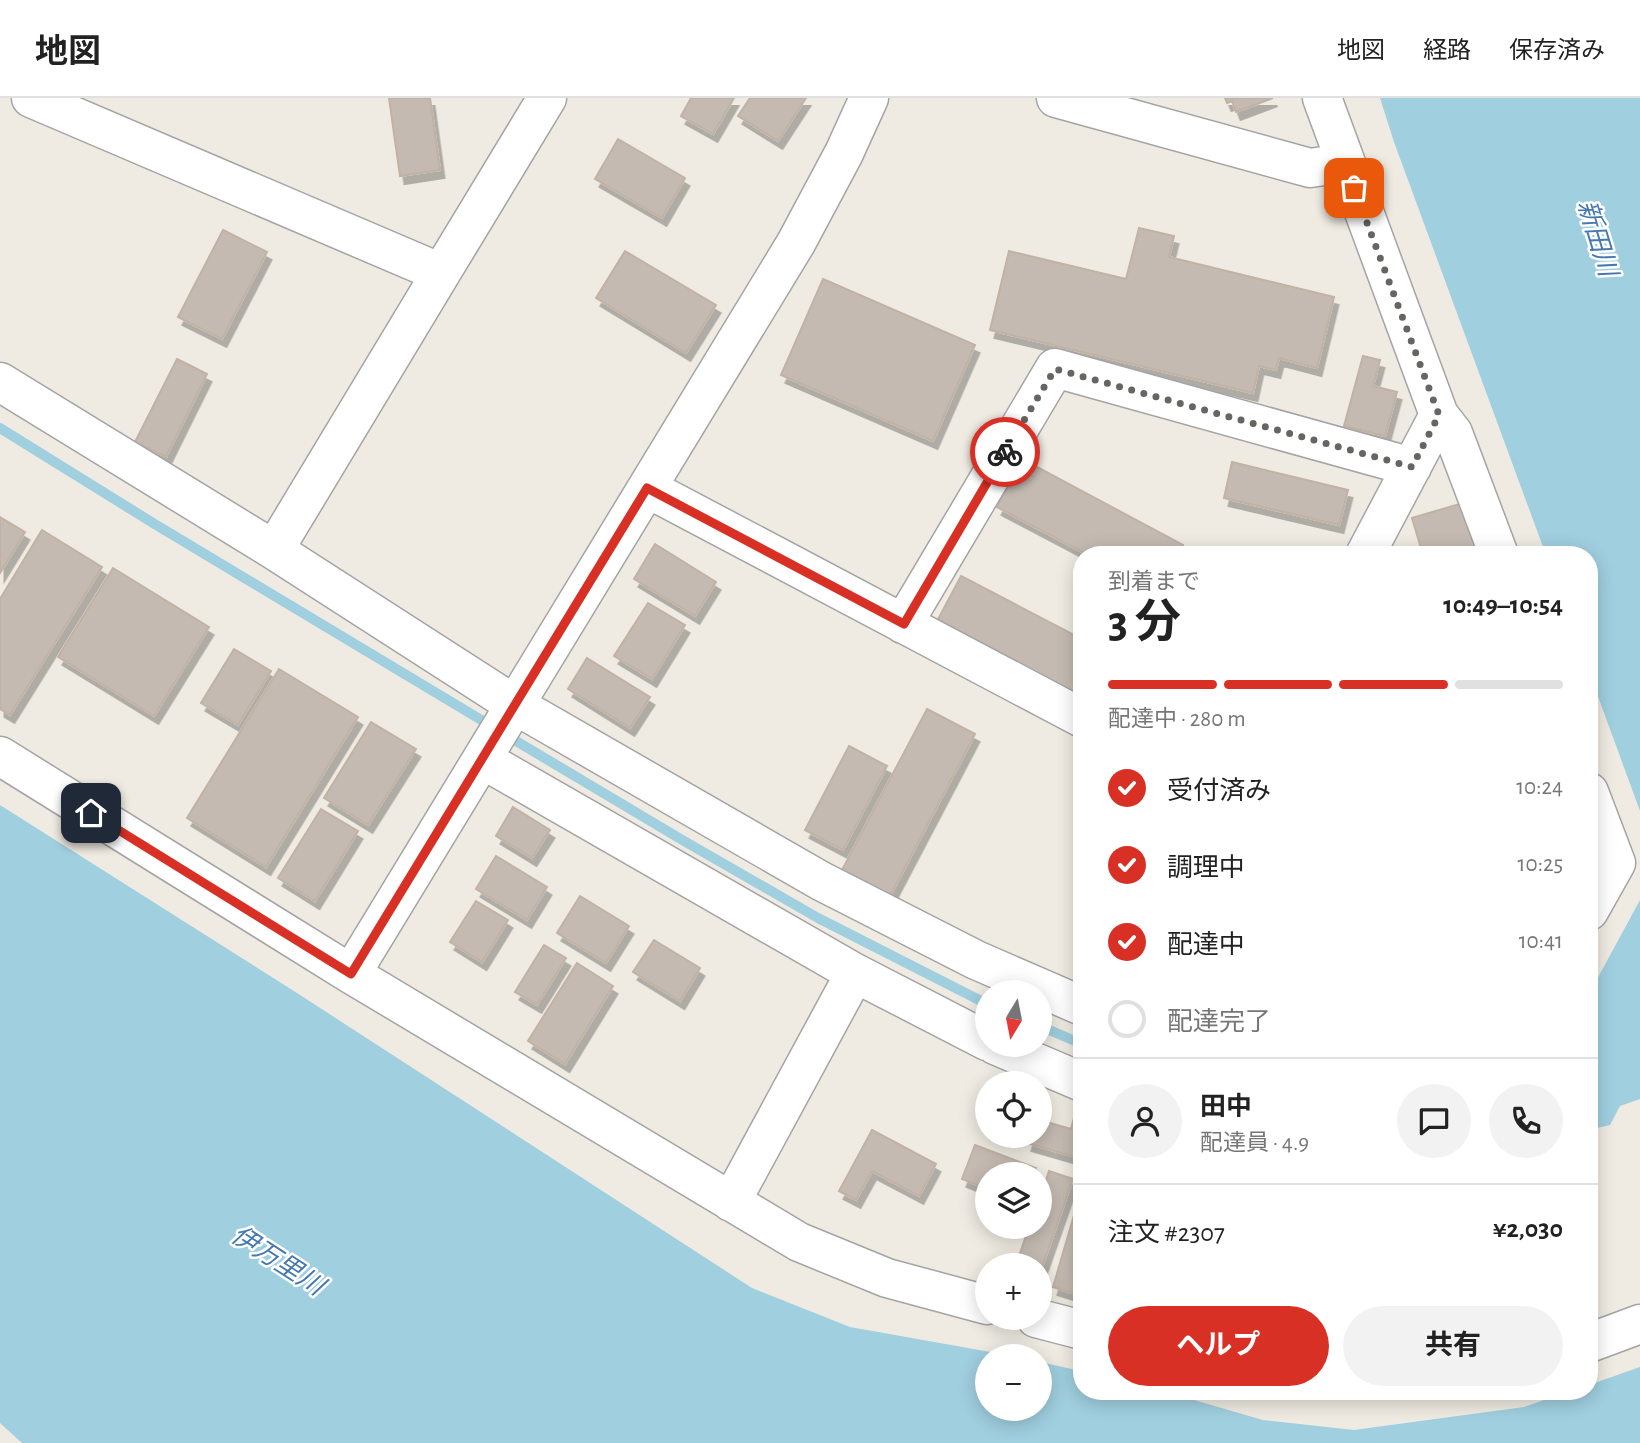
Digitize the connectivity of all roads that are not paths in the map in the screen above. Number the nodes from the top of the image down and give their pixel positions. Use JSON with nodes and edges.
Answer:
{"nodes":[{"id":1,"x":32,"y":98,"type":"edge"},
{"id":2,"x":547,"y":98,"type":"edge"},
{"id":3,"x":869,"y":98,"type":"edge"},
{"id":4,"x":1056,"y":98,"type":"edge"},
{"id":5,"x":1322,"y":98,"type":"edge"},
{"id":6,"x":1344,"y":163,"type":"junction"},
{"id":7,"x":441,"y":273,"type":"junction"},
{"id":8,"x":0,"y":382,"type":"edge"},
{"id":9,"x":1439,"y":415,"type":"junction"},
{"id":10,"x":1412,"y":467,"type":"junction"},
{"id":11,"x":647,"y":488,"type":"junction"},
{"id":12,"x":1370,"y":546,"type":"edge"},
{"id":13,"x":1496,"y":546,"type":"edge"},
{"id":14,"x":274,"y":550,"type":"junction"},
{"id":15,"x":904,"y":624,"type":"junction"},
{"id":16,"x":514,"y":705,"type":"junction"},
{"id":17,"x":1073,"y":713,"type":"edge"},
{"id":18,"x":0,"y":756,"type":"edge"},
{"id":19,"x":482,"y":759,"type":"junction"},
{"id":20,"x":1598,"y":816,"type":"edge"},
{"id":21,"x":1598,"y":895,"type":"edge"},
{"id":22,"x":351,"y":974,"type":"junction"},
{"id":23,"x":855,"y":974,"type":"junction"},
{"id":24,"x":1073,"y":1002,"type":"edge"},
{"id":25,"x":975,"y":1035,"type":"edge"},
{"id":26,"x":1023,"y":1057,"type":"edge"},
{"id":27,"x":1073,"y":1078,"type":"edge"},
{"id":28,"x":732,"y":1202,"type":"junction"},
{"id":29,"x":975,"y":1302,"type":"edge"},
{"id":30,"x":1052,"y":1322,"type":"edge"},
{"id":31,"x":1640,"y":1324,"type":"edge"},
{"id":32,"x":1073,"y":1328,"type":"edge"},
{"id":33,"x":1598,"y":1340,"type":"edge"}],
"edges":[{"from":1,"to":7,"type":"street"},
{"from":2,"to":7,"type":"street"},
{"from":3,"to":11,"type":"street"},
{"from":4,"to":6,"type":"street"},
{"from":5,"to":6,"type":"street"},
{"from":6,"to":9,"type":"street"},
{"from":7,"to":14,"type":"street"},
{"from":8,"to":14,"type":"street"},
{"from":9,"to":10,"type":"street"},
{"from":9,"to":13,"type":"street"},
{"from":10,"to":12,"type":"street"},
{"from":10,"to":15,"type":"street"},
{"from":11,"to":15,"type":"street"},
{"from":11,"to":16,"type":"street"},
{"from":14,"to":16,"type":"street"},
{"from":15,"to":17,"type":"street"},
{"from":16,"to":19,"type":"street"},
{"from":16,"to":24,"type":"street"},
{"from":18,"to":22,"type":"street"},
{"from":19,"to":22,"type":"street"},
{"from":19,"to":23,"type":"street"},
{"from":20,"to":21,"type":"street"},
{"from":22,"to":28,"type":"street"},
{"from":23,"to":25,"type":"street"},
{"from":23,"to":28,"type":"street"},
{"from":26,"to":27,"type":"street"},
{"from":28,"to":29,"type":"street"},
{"from":30,"to":32,"type":"street"},
{"from":31,"to":33,"type":"street"}]}
